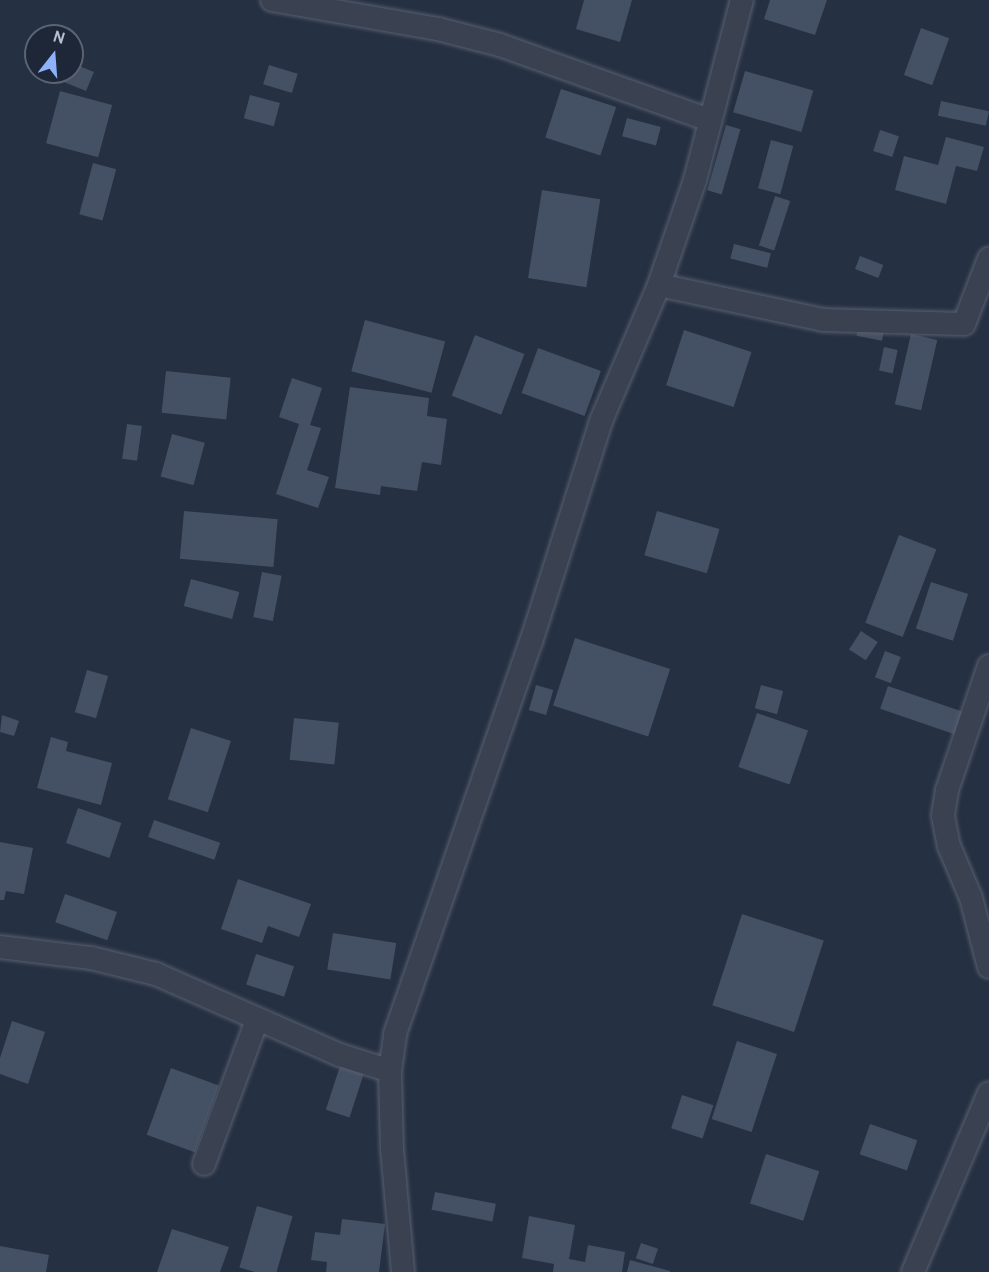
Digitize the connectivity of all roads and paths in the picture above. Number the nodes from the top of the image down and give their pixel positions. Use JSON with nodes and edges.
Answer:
{"nodes":[{"id":1,"x":272,"y":0,"type":"edge"},
{"id":2,"x":742,"y":0,"type":"edge"},
{"id":3,"x":709,"y":120,"type":"junction"},
{"id":4,"x":989,"y":259,"type":"edge"},
{"id":5,"x":659,"y":285,"type":"junction"},
{"id":6,"x":989,"y":666,"type":"edge"},
{"id":7,"x":0,"y":946,"type":"edge"},
{"id":8,"x":989,"y":968,"type":"edge"},
{"id":9,"x":257,"y":1020,"type":"junction"},
{"id":10,"x":390,"y":1071,"type":"junction"},
{"id":11,"x":989,"y":1093,"type":"edge"},
{"id":12,"x":204,"y":1164,"type":"dead end"},
{"id":13,"x":403,"y":1272,"type":"edge"},
{"id":14,"x":913,"y":1272,"type":"edge"}],
"edges":[{"from":1,"to":3,"type":"street"},
{"from":2,"to":3,"type":"street"},
{"from":3,"to":5,"type":"street"},
{"from":4,"to":5,"type":"street"},
{"from":5,"to":10,"type":"street"},
{"from":6,"to":8,"type":"street"},
{"from":7,"to":9,"type":"street"},
{"from":9,"to":10,"type":"street"},
{"from":9,"to":12,"type":"street"},
{"from":10,"to":13,"type":"street"},
{"from":11,"to":14,"type":"street"}]}
